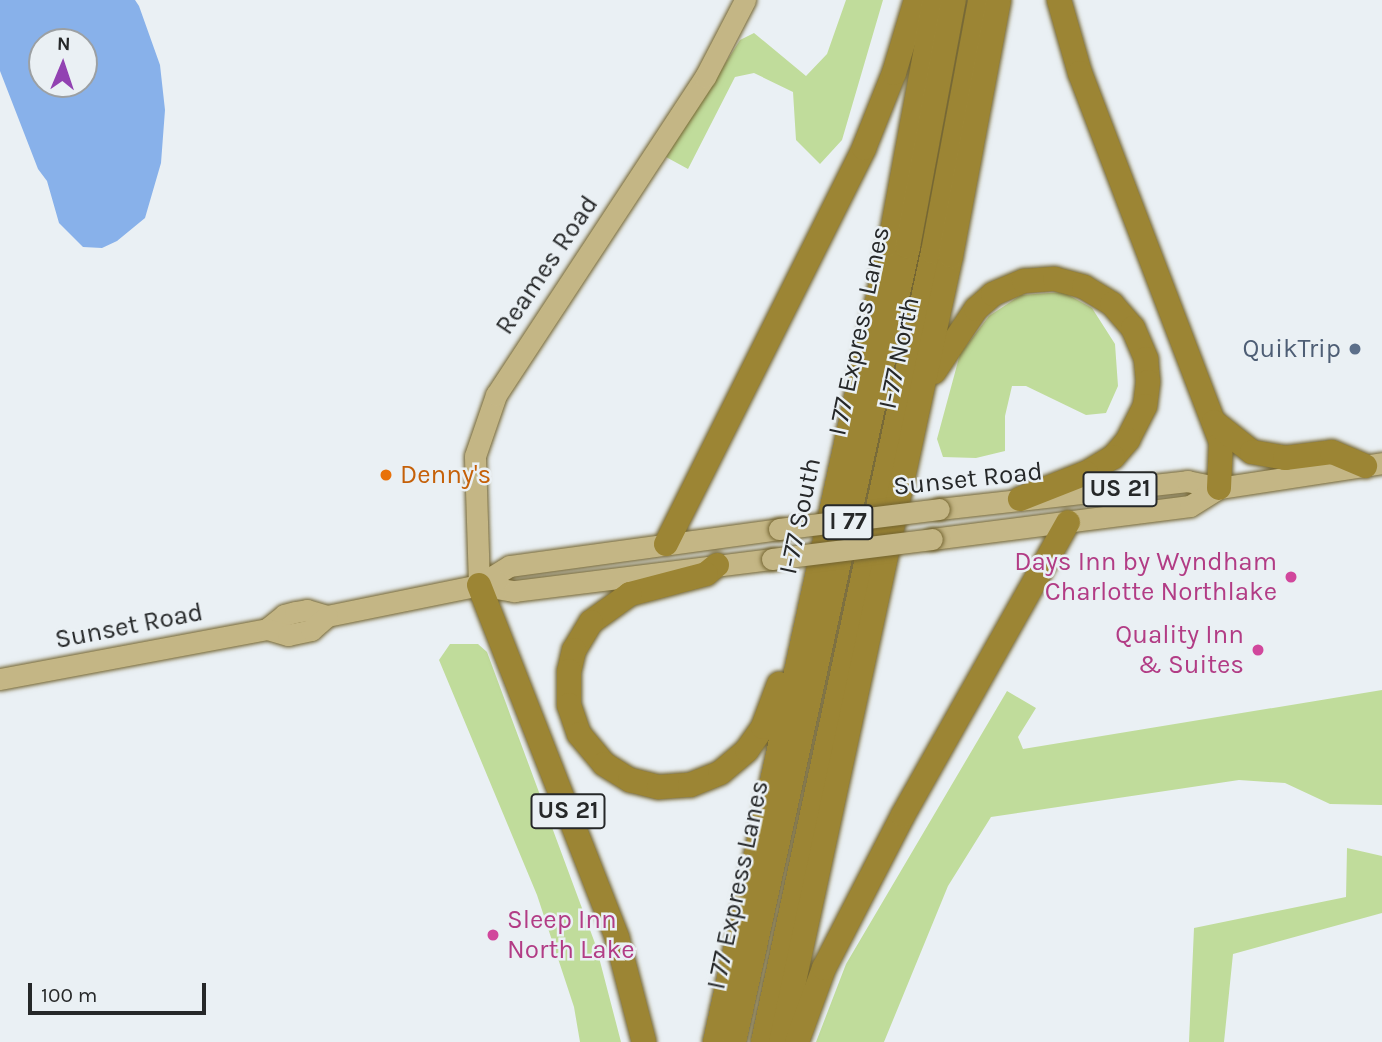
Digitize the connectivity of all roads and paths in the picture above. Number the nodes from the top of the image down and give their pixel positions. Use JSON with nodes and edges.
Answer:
{"nodes":[{"id":1,"x":745,"y":0,"type":"edge"},
{"id":2,"x":916,"y":0,"type":"edge"},
{"id":3,"x":935,"y":0,"type":"edge"},
{"id":4,"x":954,"y":0,"type":"edge"},
{"id":5,"x":980,"y":0,"type":"edge"},
{"id":6,"x":999,"y":0,"type":"edge"},
{"id":7,"x":1059,"y":0,"type":"edge"},
{"id":8,"x":919,"y":401,"type":"junction"},
{"id":9,"x":1214,"y":421,"type":"junction"},
{"id":10,"x":1374,"y":465,"type":"edge"},
{"id":11,"x":1219,"y":488,"type":"junction"},
{"id":12,"x":1020,"y":499,"type":"junction"},
{"id":13,"x":1068,"y":522,"type":"junction"},
{"id":14,"x":666,"y":544,"type":"junction"},
{"id":15,"x":716,"y":565,"type":"junction"},
{"id":16,"x":479,"y":585,"type":"junction"},
{"id":17,"x":808,"y":621,"type":"junction"},
{"id":18,"x":0,"y":679,"type":"edge"},
{"id":19,"x":644,"y":1042,"type":"edge"},
{"id":20,"x":715,"y":1042,"type":"edge"},
{"id":21,"x":734,"y":1042,"type":"edge"},
{"id":22,"x":763,"y":1042,"type":"edge"},
{"id":23,"x":781,"y":1042,"type":"edge"},
{"id":24,"x":797,"y":1042,"type":"edge"}],
"edges":[{"from":1,"to":16,"type":"main road","name":"Reames Road"},
{"from":2,"to":14,"type":"highway"},
{"from":3,"to":17,"type":"highway","name":"I-77 South","number":"I 77"},
{"from":4,"to":21,"type":"highway","name":"I 77 Express Lanes","number":"I 77"},
{"from":5,"to":22,"type":"highway","name":"I 77 Express Lanes","number":"I 77"},
{"from":6,"to":8,"type":"highway","name":"I-77 North","number":"I 77"},
{"from":7,"to":9,"type":"highway"},
{"from":8,"to":12,"type":"highway"},
{"from":8,"to":23,"type":"highway","name":"I-77 North","number":"I 77"},
{"from":9,"to":10,"type":"highway"},
{"from":9,"to":11,"type":"highway"},
{"from":10,"to":11,"type":"main road","name":"Sunset Road","number":"US 21"},
{"from":11,"to":12,"type":"main road","name":"Sunset Road","number":"US 21"},
{"from":11,"to":13,"type":"main road","name":"Sunset Road","number":"US 21"},
{"from":12,"to":14,"type":"main road","name":"Sunset Road","number":"US 21","bridge":true},
{"from":13,"to":15,"type":"main road","name":"Sunset Road","number":"US 21","bridge":true},
{"from":13,"to":24,"type":"highway","number":"US 21"},
{"from":14,"to":16,"type":"main road","name":"Sunset Road"},
{"from":15,"to":16,"type":"main road","name":"Sunset Road"},
{"from":15,"to":17,"type":"highway"},
{"from":16,"to":18,"type":"main road","name":"Sunset Road"},
{"from":16,"to":19,"type":"highway","number":"US 21"},
{"from":17,"to":20,"type":"highway","name":"I-77 South","number":"I 77"}]}
